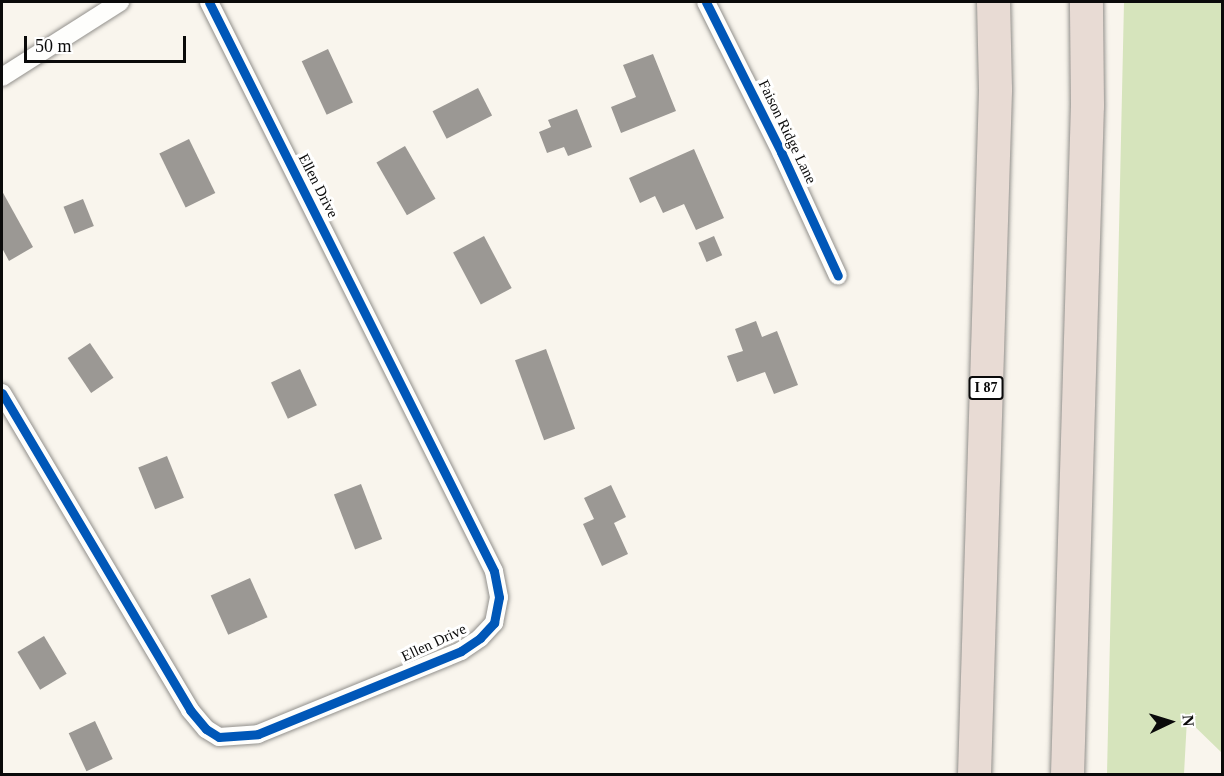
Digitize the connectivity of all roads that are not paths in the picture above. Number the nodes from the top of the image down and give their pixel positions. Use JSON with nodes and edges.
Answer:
{"nodes":[{"id":1,"x":120,"y":2,"type":"edge"},
{"id":2,"x":209,"y":2,"type":"edge"},
{"id":3,"x":706,"y":2,"type":"edge"},
{"id":4,"x":993,"y":2,"type":"edge"},
{"id":5,"x":1086,"y":2,"type":"edge"},
{"id":6,"x":2,"y":77,"type":"edge"},
{"id":7,"x":838,"y":276,"type":"dead end"},
{"id":8,"x":2,"y":393,"type":"edge"},
{"id":9,"x":974,"y":774,"type":"edge"},
{"id":10,"x":1067,"y":774,"type":"edge"}],
"edges":[{"from":1,"to":6,"type":"street"},
{"from":2,"to":8,"type":"street","name":"Ellen Drive"},
{"from":3,"to":7,"type":"street","name":"Faison Ridge Lane"},
{"from":4,"to":9,"type":"highway","number":"I 87"},
{"from":5,"to":10,"type":"highway"}]}
